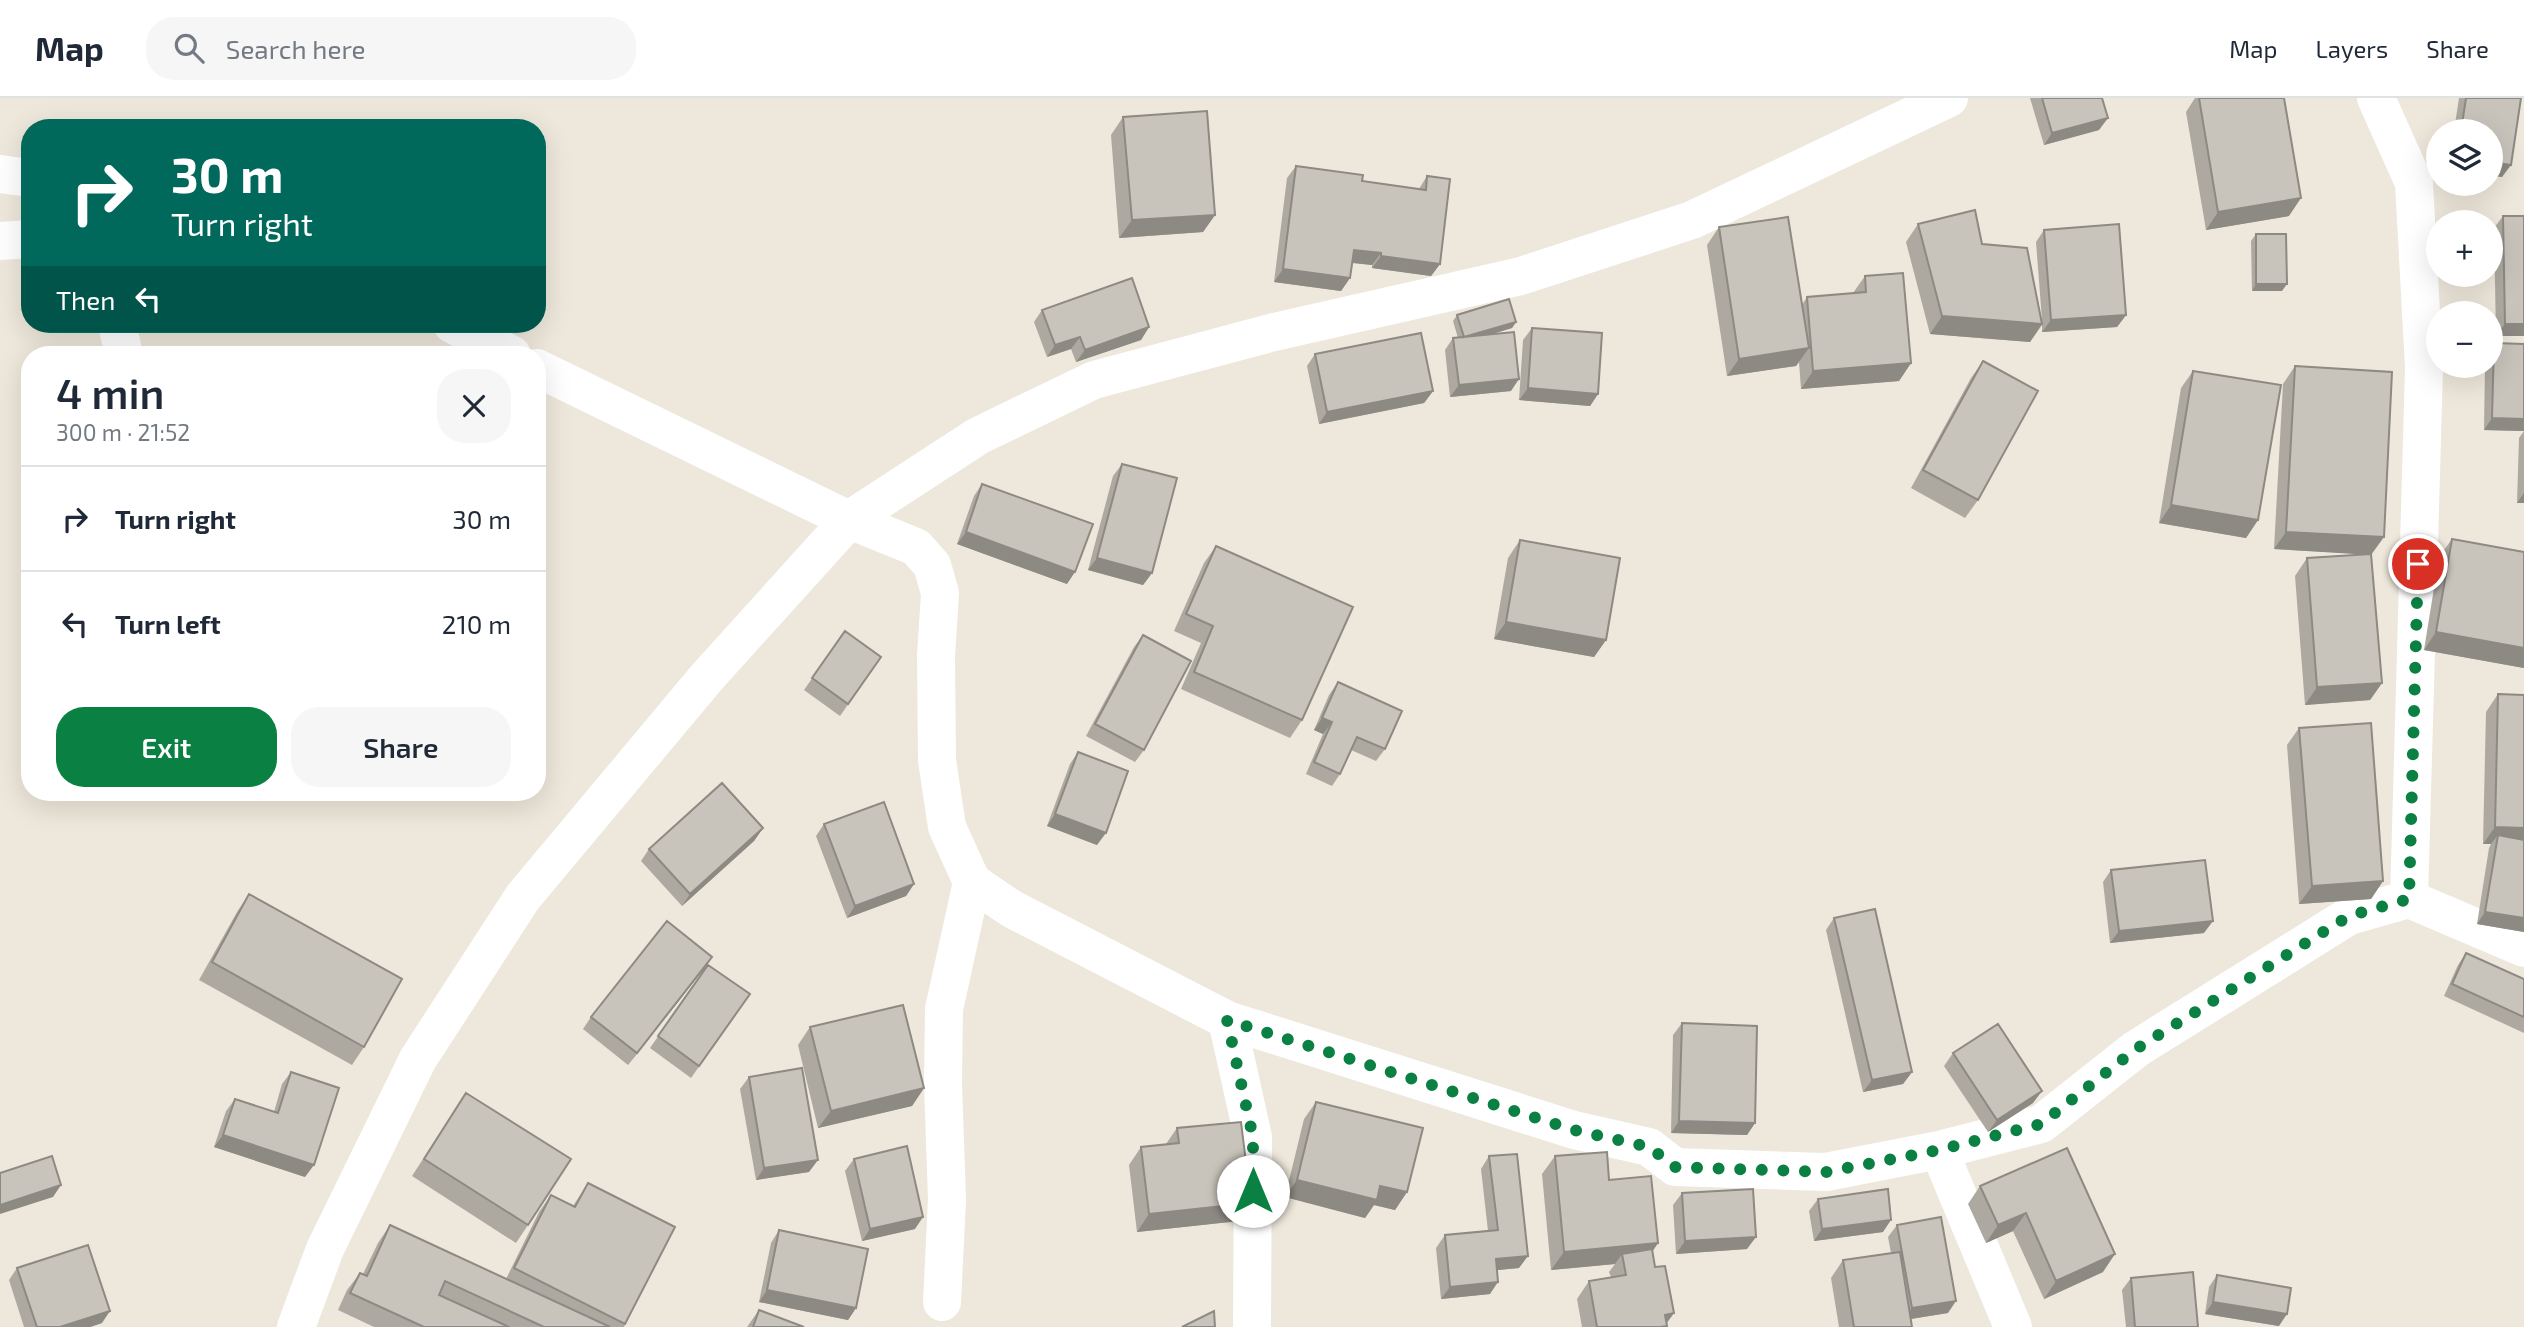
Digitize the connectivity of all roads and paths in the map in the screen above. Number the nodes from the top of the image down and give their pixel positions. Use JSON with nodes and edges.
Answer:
{"nodes":[{"id":1,"x":1949,"y":98,"type":"edge"},
{"id":2,"x":2376,"y":98,"type":"edge"},
{"id":3,"x":0,"y":174,"type":"edge"},
{"id":4,"x":21,"y":177,"type":"edge"},
{"id":5,"x":21,"y":240,"type":"edge"},
{"id":6,"x":0,"y":241,"type":"edge"},
{"id":7,"x":469,"y":333,"type":"edge"},
{"id":8,"x":495,"y":346,"type":"edge"},
{"id":9,"x":546,"y":372,"type":"edge"},
{"id":10,"x":849,"y":520,"type":"junction"},
{"id":11,"x":972,"y":882,"type":"junction"},
{"id":12,"x":2409,"y":899,"type":"junction"},
{"id":13,"x":2524,"y":948,"type":"edge"},
{"id":14,"x":1227,"y":1020,"type":"junction"},
{"id":15,"x":1939,"y":1150,"type":"junction"},
{"id":16,"x":942,"y":1302,"type":"dead end"},
{"id":17,"x":296,"y":1327,"type":"edge"},
{"id":18,"x":1252,"y":1327,"type":"edge"},
{"id":19,"x":2013,"y":1327,"type":"edge"}],
"edges":[{"from":1,"to":10,"type":"street"},
{"from":2,"to":12,"type":"street"},
{"from":3,"to":4,"type":"street"},
{"from":5,"to":6,"type":"street"},
{"from":7,"to":8,"type":"street"},
{"from":9,"to":10,"type":"street"},
{"from":10,"to":11,"type":"street"},
{"from":10,"to":17,"type":"street"},
{"from":11,"to":14,"type":"street"},
{"from":11,"to":16,"type":"street"},
{"from":12,"to":13,"type":"street"},
{"from":12,"to":15,"type":"street"},
{"from":14,"to":15,"type":"street"},
{"from":14,"to":18,"type":"street"},
{"from":15,"to":19,"type":"street"}]}
